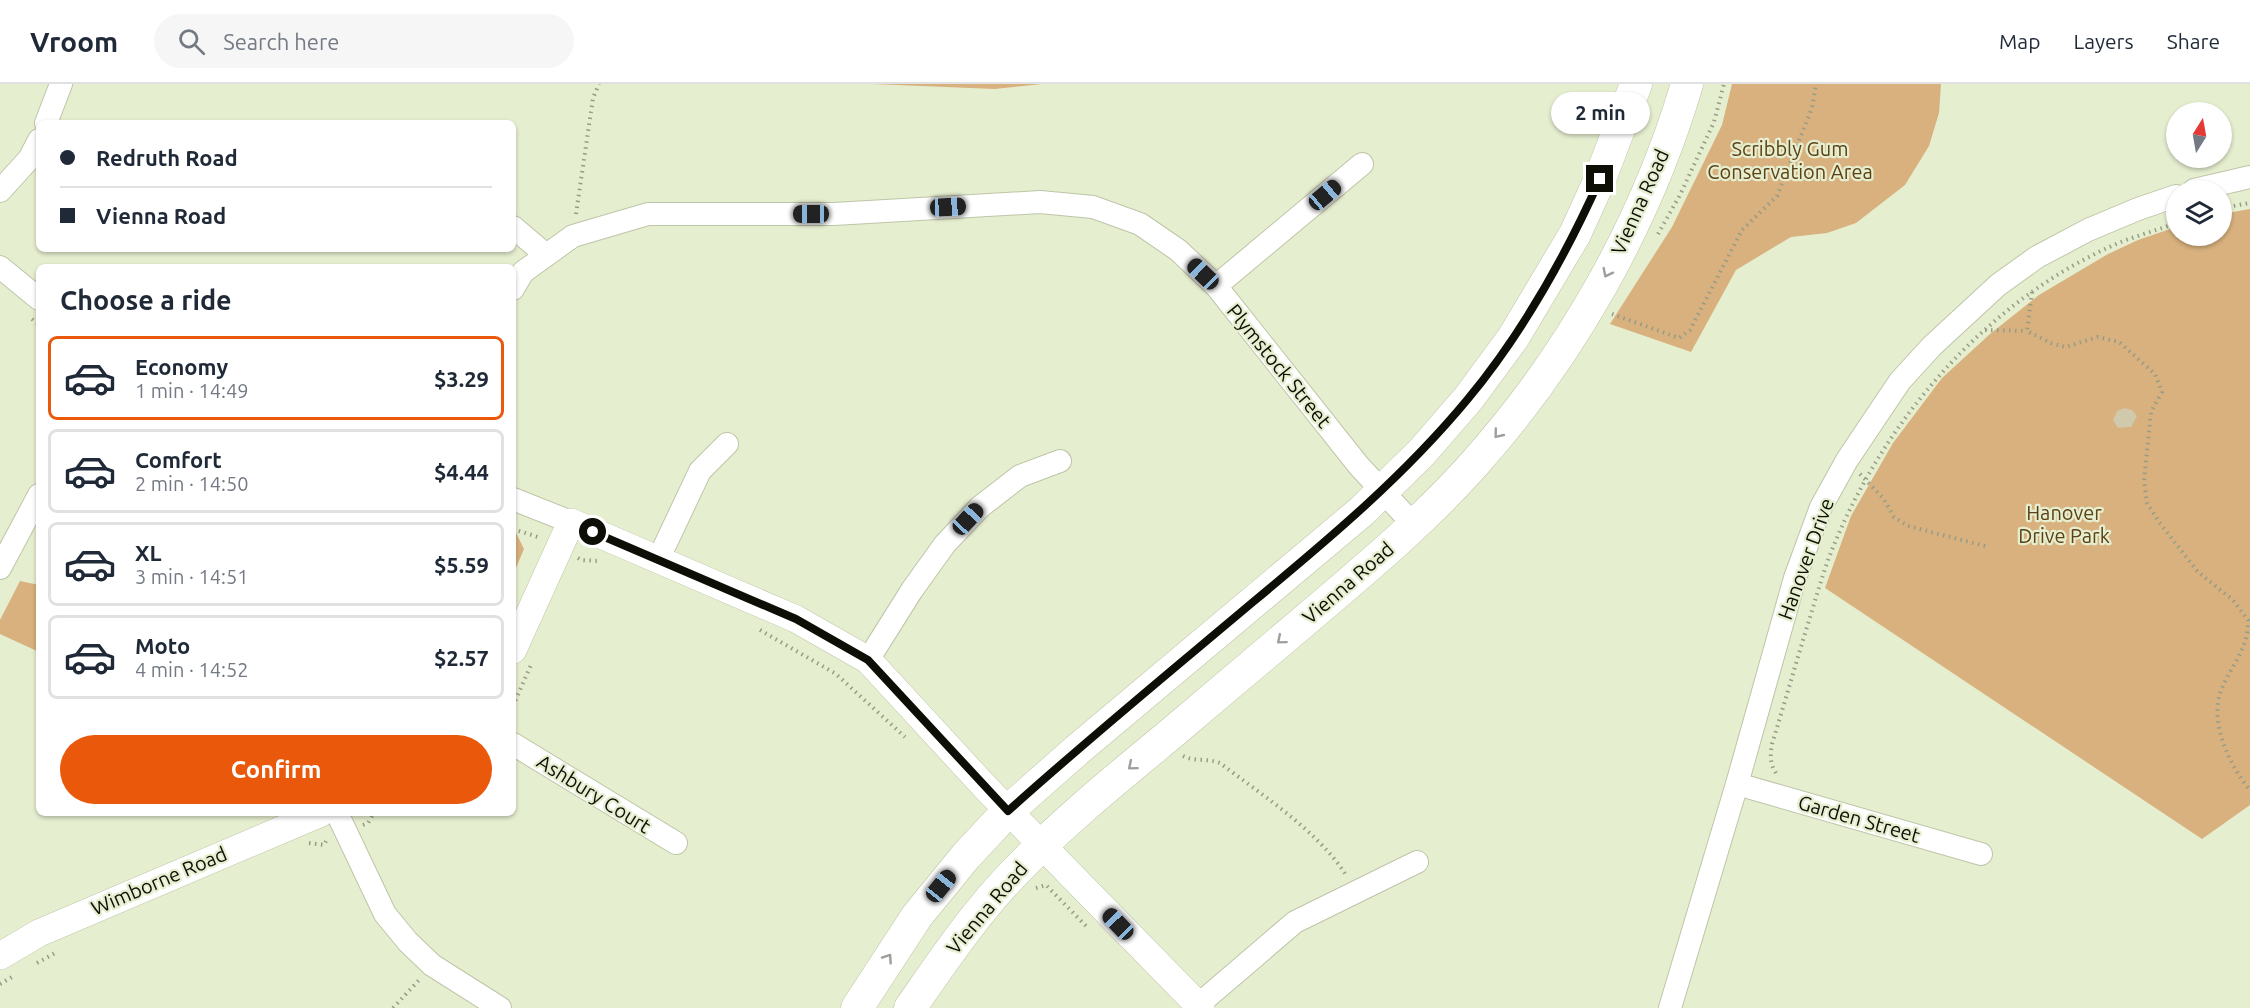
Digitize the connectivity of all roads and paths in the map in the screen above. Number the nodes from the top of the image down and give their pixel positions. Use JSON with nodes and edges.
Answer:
{"nodes":[{"id":1,"x":61,"y":84,"type":"edge"},
{"id":2,"x":599,"y":84,"type":"edge"},
{"id":3,"x":1636,"y":84,"type":"edge"},
{"id":4,"x":1687,"y":84,"type":"edge"},
{"id":5,"x":1816,"y":84,"type":"edge"},
{"id":6,"x":47,"y":120,"type":"edge"},
{"id":7,"x":36,"y":145,"type":"edge"},
{"id":8,"x":1362,"y":164,"type":"dead end"},
{"id":9,"x":2250,"y":177,"type":"edge"},
{"id":10,"x":2232,"y":181,"type":"edge"},
{"id":11,"x":0,"y":191,"type":"edge"},
{"id":12,"x":2166,"y":199,"type":"edge"},
{"id":13,"x":2250,"y":203,"type":"edge"},
{"id":14,"x":2232,"y":206,"type":"edge"},
{"id":15,"x":2166,"y":227,"type":"edge"},
{"id":16,"x":516,"y":230,"type":"edge"},
{"id":17,"x":573,"y":236,"type":"junction"},
{"id":18,"x":546,"y":255,"type":"junction"},
{"id":19,"x":0,"y":267,"type":"edge"},
{"id":20,"x":516,"y":285,"type":"edge"},
{"id":21,"x":1216,"y":286,"type":"junction"},
{"id":22,"x":2032,"y":292,"type":"junction"},
{"id":23,"x":36,"y":297,"type":"edge"},
{"id":24,"x":1612,"y":313,"type":"dead end"},
{"id":25,"x":1985,"y":330,"type":"junction"},
{"id":26,"x":2027,"y":331,"type":"junction"},
{"id":27,"x":727,"y":444,"type":"dead end"},
{"id":28,"x":1847,"y":460,"type":"junction"},
{"id":29,"x":1060,"y":461,"type":"dead end"},
{"id":30,"x":1866,"y":481,"type":"junction"},
{"id":31,"x":1383,"y":490,"type":"junction"},
{"id":32,"x":36,"y":501,"type":"edge"},
{"id":33,"x":516,"y":501,"type":"edge"},
{"id":34,"x":1414,"y":525,"type":"junction"},
{"id":35,"x":516,"y":530,"type":"edge"},
{"id":36,"x":566,"y":533,"type":"junction"},
{"id":37,"x":1989,"y":547,"type":"dead end"},
{"id":38,"x":658,"y":560,"type":"junction"},
{"id":39,"x":604,"y":563,"type":"dead end"},
{"id":40,"x":0,"y":567,"type":"edge"},
{"id":41,"x":755,"y":627,"type":"dead end"},
{"id":42,"x":516,"y":643,"type":"edge"},
{"id":43,"x":868,"y":660,"type":"junction"},
{"id":44,"x":910,"y":741,"type":"dead end"},
{"id":45,"x":516,"y":746,"type":"edge"},
{"id":46,"x":1177,"y":754,"type":"dead end"},
{"id":47,"x":1780,"y":780,"type":"dead end"},
{"id":48,"x":1737,"y":784,"type":"junction"},
{"id":49,"x":2250,"y":790,"type":"edge"},
{"id":50,"x":1008,"y":811,"type":"junction"},
{"id":51,"x":314,"y":816,"type":"edge"},
{"id":52,"x":338,"y":816,"type":"edge"},
{"id":53,"x":372,"y":816,"type":"edge"},
{"id":54,"x":359,"y":826,"type":"dead end"},
{"id":55,"x":676,"y":843,"type":"dead end"},
{"id":56,"x":1042,"y":845,"type":"junction"},
{"id":57,"x":1981,"y":854,"type":"dead end"},
{"id":58,"x":1417,"y":862,"type":"dead end"},
{"id":59,"x":1356,"y":891,"type":"junction"},
{"id":60,"x":0,"y":956,"type":"edge"},
{"id":61,"x":432,"y":965,"type":"junction"},
{"id":62,"x":1199,"y":1007,"type":"edge"},
{"id":63,"x":393,"y":1008,"type":"edge"},
{"id":64,"x":500,"y":1008,"type":"edge"},
{"id":65,"x":857,"y":1008,"type":"edge"},
{"id":66,"x":910,"y":1008,"type":"edge"},
{"id":67,"x":1670,"y":1008,"type":"edge"}],
"edges":[{"from":1,"to":6,"type":"street"},
{"from":2,"to":17,"type":"path"},
{"from":3,"to":31,"type":"main road"},
{"from":4,"to":34,"type":"main road","name":"Vienna Road","one_way":true},
{"from":5,"to":24,"type":"path"},
{"from":7,"to":11,"type":"street"},
{"from":8,"to":21,"type":"street"},
{"from":9,"to":10,"type":"street"},
{"from":12,"to":28,"type":"street","name":"Hanover Drive"},
{"from":13,"to":14,"type":"path"},
{"from":15,"to":22,"type":"path"},
{"from":16,"to":18,"type":"street"},
{"from":17,"to":18,"type":"street","name":"Plymstock Street"},
{"from":17,"to":21,"type":"street","name":"Plymstock Street"},
{"from":18,"to":20,"type":"street","name":"Plymstock Street"},
{"from":19,"to":23,"type":"street"},
{"from":21,"to":31,"type":"street","name":"Plymstock Street"},
{"from":22,"to":25,"type":"path"},
{"from":22,"to":26,"type":"path"},
{"from":25,"to":26,"type":"path"},
{"from":25,"to":30,"type":"path"},
{"from":26,"to":49,"type":"path"},
{"from":27,"to":38,"type":"street"},
{"from":28,"to":30,"type":"path"},
{"from":28,"to":48,"type":"street","name":"Hanover Drive"},
{"from":29,"to":43,"type":"street"},
{"from":30,"to":37,"type":"path"},
{"from":30,"to":47,"type":"path"},
{"from":31,"to":34,"type":"street","name":"Plymstock Street"},
{"from":31,"to":50,"type":"main road"},
{"from":32,"to":40,"type":"street"},
{"from":33,"to":36,"type":"street"},
{"from":34,"to":56,"type":"main road","name":"Vienna Road","one_way":true},
{"from":35,"to":36,"type":"path"},
{"from":36,"to":38,"type":"street"},
{"from":36,"to":39,"type":"path"},
{"from":36,"to":42,"type":"street"},
{"from":38,"to":43,"type":"street"},
{"from":41,"to":44,"type":"path"},
{"from":43,"to":50,"type":"street"},
{"from":45,"to":55,"type":"street","name":"Ashbury Court"},
{"from":46,"to":59,"type":"path"},
{"from":48,"to":57,"type":"street","name":"Garden Street"},
{"from":48,"to":67,"type":"street","name":"Hanover Drive"},
{"from":50,"to":56,"type":"street"},
{"from":65,"to":50,"type":"main road","one_way":true},
{"from":51,"to":60,"type":"street","name":"Wimborne Road"},
{"from":52,"to":61,"type":"street"},
{"from":53,"to":54,"type":"path"},
{"from":56,"to":62,"type":"street"},
{"from":56,"to":66,"type":"main road","name":"Vienna Road"},
{"from":58,"to":59,"type":"street"},
{"from":59,"to":62,"type":"street"},
{"from":61,"to":63,"type":"path"},
{"from":61,"to":64,"type":"street"}]}
